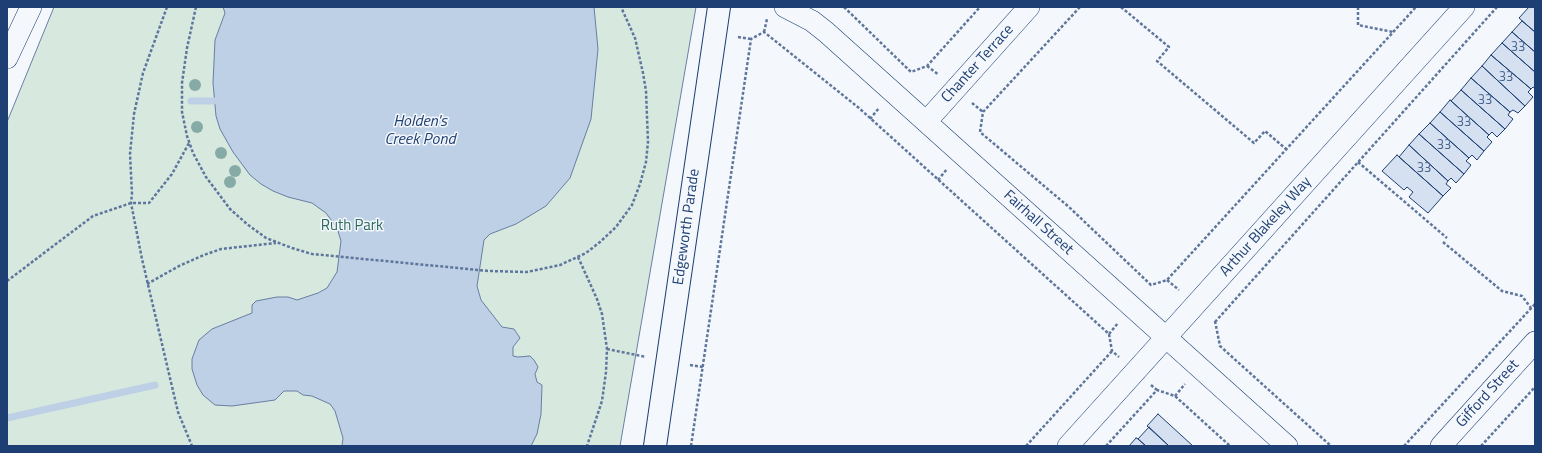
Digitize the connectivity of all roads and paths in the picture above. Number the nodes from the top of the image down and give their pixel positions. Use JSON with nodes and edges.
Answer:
{"nodes":[{"id":1,"x":31,"y":7,"type":"edge"},
{"id":2,"x":167,"y":7,"type":"edge"},
{"id":3,"x":196,"y":7,"type":"edge"},
{"id":4,"x":622,"y":7,"type":"edge"},
{"id":5,"x":719,"y":7,"type":"edge"},
{"id":6,"x":785,"y":7,"type":"edge"},
{"id":7,"x":844,"y":7,"type":"edge"},
{"id":8,"x":980,"y":7,"type":"edge"},
{"id":9,"x":1029,"y":7,"type":"edge"},
{"id":10,"x":1080,"y":7,"type":"edge"},
{"id":11,"x":1121,"y":7,"type":"edge"},
{"id":12,"x":1358,"y":7,"type":"edge"},
{"id":13,"x":1416,"y":7,"type":"edge"},
{"id":14,"x":1464,"y":7,"type":"edge"},
{"id":15,"x":1497,"y":7,"type":"edge"},
{"id":16,"x":1393,"y":32,"type":"junction"},
{"id":17,"x":7,"y":58,"type":"edge"},
{"id":18,"x":926,"y":122,"type":"junction"},
{"id":19,"x":189,"y":142,"type":"junction"},
{"id":20,"x":1286,"y":149,"type":"junction"},
{"id":21,"x":1358,"y":162,"type":"junction"},
{"id":22,"x":131,"y":203,"type":"junction"},
{"id":23,"x":1447,"y":238,"type":"dead end"},
{"id":24,"x":1443,"y":242,"type":"dead end"},
{"id":25,"x":278,"y":243,"type":"junction"},
{"id":26,"x":578,"y":257,"type":"junction"},
{"id":27,"x":7,"y":282,"type":"edge"},
{"id":28,"x":148,"y":284,"type":"junction"},
{"id":29,"x":1535,"y":304,"type":"edge"},
{"id":30,"x":1531,"y":308,"type":"junction"},
{"id":31,"x":1166,"y":338,"type":"junction"},
{"id":32,"x":1535,"y":342,"type":"edge"},
{"id":33,"x":1535,"y":387,"type":"edge"},
{"id":34,"x":192,"y":446,"type":"edge"},
{"id":35,"x":587,"y":446,"type":"edge"},
{"id":36,"x":655,"y":446,"type":"edge"},
{"id":37,"x":691,"y":446,"type":"edge"},
{"id":38,"x":1026,"y":446,"type":"edge"},
{"id":39,"x":1068,"y":446,"type":"edge"},
{"id":40,"x":1106,"y":446,"type":"edge"},
{"id":41,"x":1230,"y":446,"type":"edge"},
{"id":42,"x":1287,"y":446,"type":"edge"},
{"id":43,"x":1331,"y":446,"type":"edge"},
{"id":44,"x":1404,"y":446,"type":"edge"},
{"id":45,"x":1441,"y":446,"type":"edge"},
{"id":46,"x":1481,"y":446,"type":"edge"}],
"edges":[{"from":1,"to":17,"type":"street"},
{"from":2,"to":22,"type":"path"},
{"from":3,"to":19,"type":"path"},
{"from":4,"to":26,"type":"path"},
{"from":5,"to":36,"type":"street","name":"Edgeworth Parade"},
{"from":6,"to":18,"type":"street","name":"Fairhall Street"},
{"from":7,"to":8,"type":"path"},
{"from":9,"to":18,"type":"street","name":"Chanter Terrace"},
{"from":10,"to":20,"type":"path"},
{"from":11,"to":20,"type":"path"},
{"from":12,"to":16,"type":"path"},
{"from":13,"to":16,"type":"path"},
{"from":14,"to":31,"type":"street","name":"Arthur Blakeley Way"},
{"from":15,"to":21,"type":"path"},
{"from":16,"to":20,"type":"path"},
{"from":18,"to":31,"type":"street","name":"Fairhall Street"},
{"from":19,"to":22,"type":"path"},
{"from":19,"to":25,"type":"path"},
{"from":21,"to":23,"type":"path"},
{"from":21,"to":43,"type":"path"},
{"from":22,"to":27,"type":"path"},
{"from":22,"to":28,"type":"path"},
{"from":24,"to":30,"type":"path"},
{"from":25,"to":26,"type":"path"},
{"from":25,"to":28,"type":"path"},
{"from":26,"to":35,"type":"path"},
{"from":28,"to":34,"type":"path"},
{"from":29,"to":30,"type":"path"},
{"from":30,"to":44,"type":"path"},
{"from":31,"to":39,"type":"street","name":"Arthur Blakeley Way"},
{"from":31,"to":42,"type":"street","name":"Fairhall Street"},
{"from":32,"to":45,"type":"street","name":"Gifford Street"},
{"from":33,"to":46,"type":"path"},
{"from":37,"to":38,"type":"path"},
{"from":40,"to":41,"type":"path"}]}
